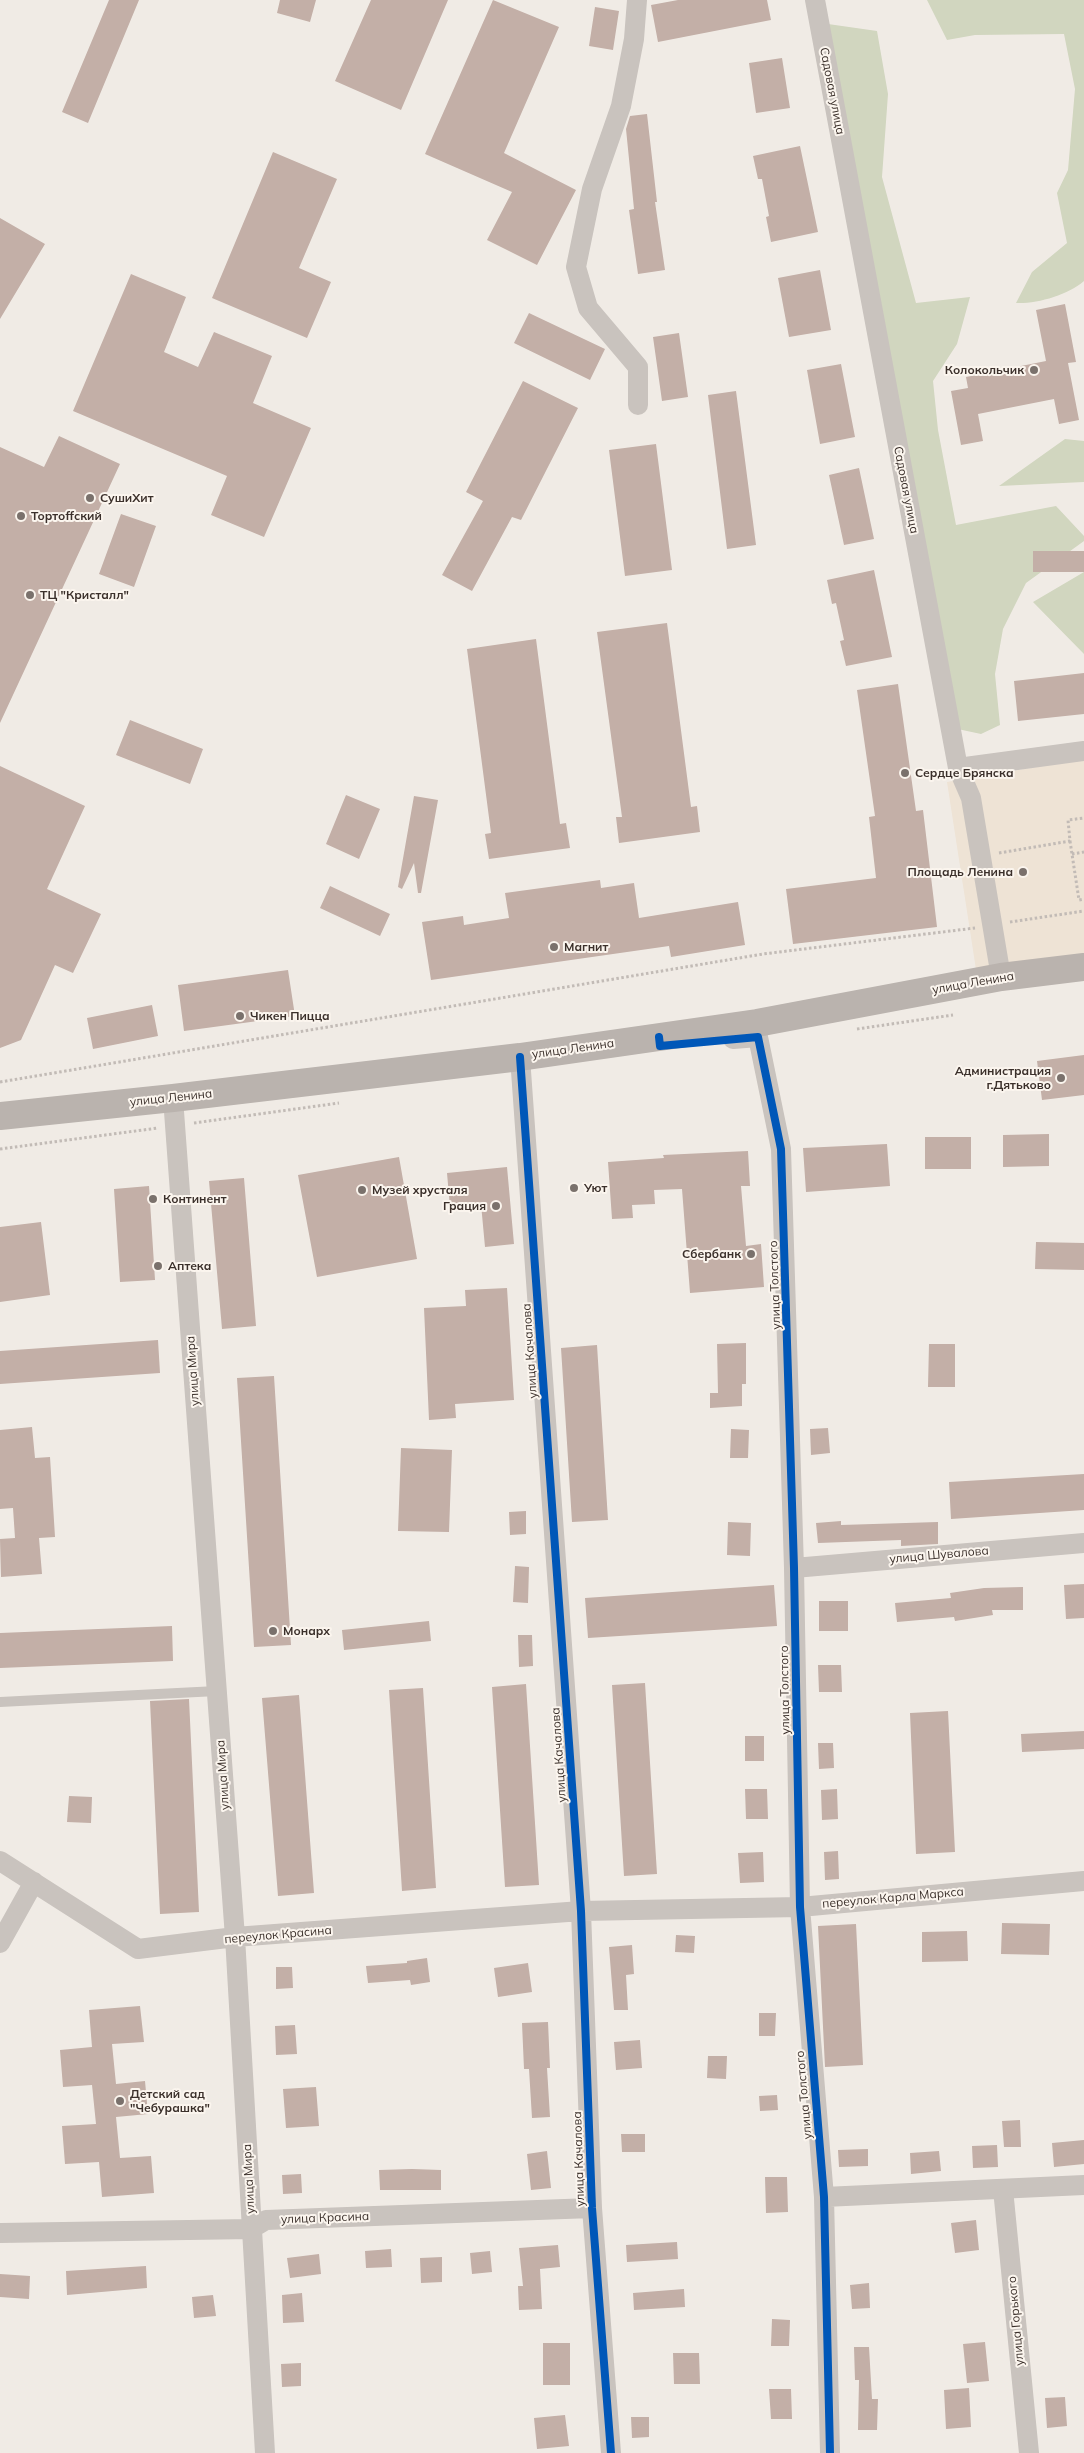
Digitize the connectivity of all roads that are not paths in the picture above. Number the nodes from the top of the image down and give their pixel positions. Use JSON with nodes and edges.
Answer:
{"nodes":[{"id":1,"x":637,"y":0,"type":"edge"},
{"id":2,"x":815,"y":0,"type":"edge"},
{"id":3,"x":638,"y":405,"type":"dead end"},
{"id":4,"x":1084,"y":751,"type":"edge"},
{"id":5,"x":958,"y":768,"type":"junction"},
{"id":6,"x":1084,"y":967,"type":"edge"},
{"id":7,"x":1001,"y":977,"type":"junction"},
{"id":8,"x":659,"y":1037,"type":"junction"},
{"id":9,"x":520,"y":1057,"type":"junction"},
{"id":10,"x":173,"y":1098,"type":"junction"},
{"id":11,"x":0,"y":1116,"type":"edge"},
{"id":12,"x":1084,"y":1543,"type":"edge"},
{"id":13,"x":794,"y":1568,"type":"junction"},
{"id":14,"x":217,"y":1690,"type":"junction"},
{"id":15,"x":0,"y":1702,"type":"edge"},
{"id":16,"x":0,"y":1861,"type":"edge"},
{"id":17,"x":1084,"y":1881,"type":"edge"},
{"id":18,"x":34,"y":1882,"type":"junction"},
{"id":19,"x":800,"y":1906,"type":"junction"},
{"id":20,"x":581,"y":1911,"type":"junction"},
{"id":21,"x":235,"y":1938,"type":"junction"},
{"id":22,"x":0,"y":1943,"type":"edge"},
{"id":23,"x":1084,"y":2185,"type":"edge"},
{"id":24,"x":1003,"y":2189,"type":"junction"},
{"id":25,"x":824,"y":2198,"type":"junction"},
{"id":26,"x":592,"y":2208,"type":"junction"},
{"id":27,"x":251,"y":2229,"type":"junction"},
{"id":28,"x":0,"y":2233,"type":"edge"},
{"id":29,"x":264,"y":2453,"type":"edge"},
{"id":30,"x":611,"y":2453,"type":"edge"},
{"id":31,"x":830,"y":2453,"type":"edge"},
{"id":32,"x":1029,"y":2453,"type":"edge"}],
"edges":[{"from":1,"to":3,"type":"street"},
{"from":2,"to":5,"type":"street","name":"Садовая улица"},
{"from":4,"to":5,"type":"street"},
{"from":5,"to":7,"type":"street","name":"Садовая улица"},
{"from":6,"to":7,"type":"main road","name":"улица Ленина"},
{"from":7,"to":8,"type":"main road","name":"улица Ленина"},
{"from":8,"to":9,"type":"main road","name":"улица Ленина"},
{"from":8,"to":13,"type":"street","name":"улица Толстого"},
{"from":9,"to":10,"type":"main road","name":"улица Ленина"},
{"from":9,"to":20,"type":"street","name":"улица Качалова"},
{"from":10,"to":11,"type":"main road","name":"улица Ленина"},
{"from":10,"to":14,"type":"street","name":"улица Мира"},
{"from":12,"to":13,"type":"street","name":"улица Шувалова"},
{"from":13,"to":19,"type":"street","name":"улица Толстого"},
{"from":14,"to":15,"type":"lane"},
{"from":14,"to":21,"type":"street","name":"улица Мира"},
{"from":16,"to":18,"type":"street","name":"переулок Красина"},
{"from":17,"to":19,"type":"street","name":"переулок Карла Маркса"},
{"from":18,"to":21,"type":"street","name":"переулок Красина"},
{"from":18,"to":22,"type":"street"},
{"from":19,"to":20,"type":"street","name":"переулок Карла Маркса"},
{"from":19,"to":25,"type":"street","name":"улица Толстого"},
{"from":20,"to":21,"type":"street","name":"переулок Красина"},
{"from":20,"to":26,"type":"street","name":"улица Качалова"},
{"from":21,"to":27,"type":"street","name":"улица Мира"},
{"from":23,"to":24,"type":"street"},
{"from":24,"to":25,"type":"street"},
{"from":24,"to":32,"type":"street","name":"улица Горького"},
{"from":25,"to":31,"type":"street","name":"улица Толстого"},
{"from":26,"to":27,"type":"street","name":"улица Красина"},
{"from":26,"to":30,"type":"street","name":"улица Качалова"},
{"from":27,"to":28,"type":"street","name":"улица Красина"},
{"from":27,"to":29,"type":"street","name":"улица Мира"}]}
